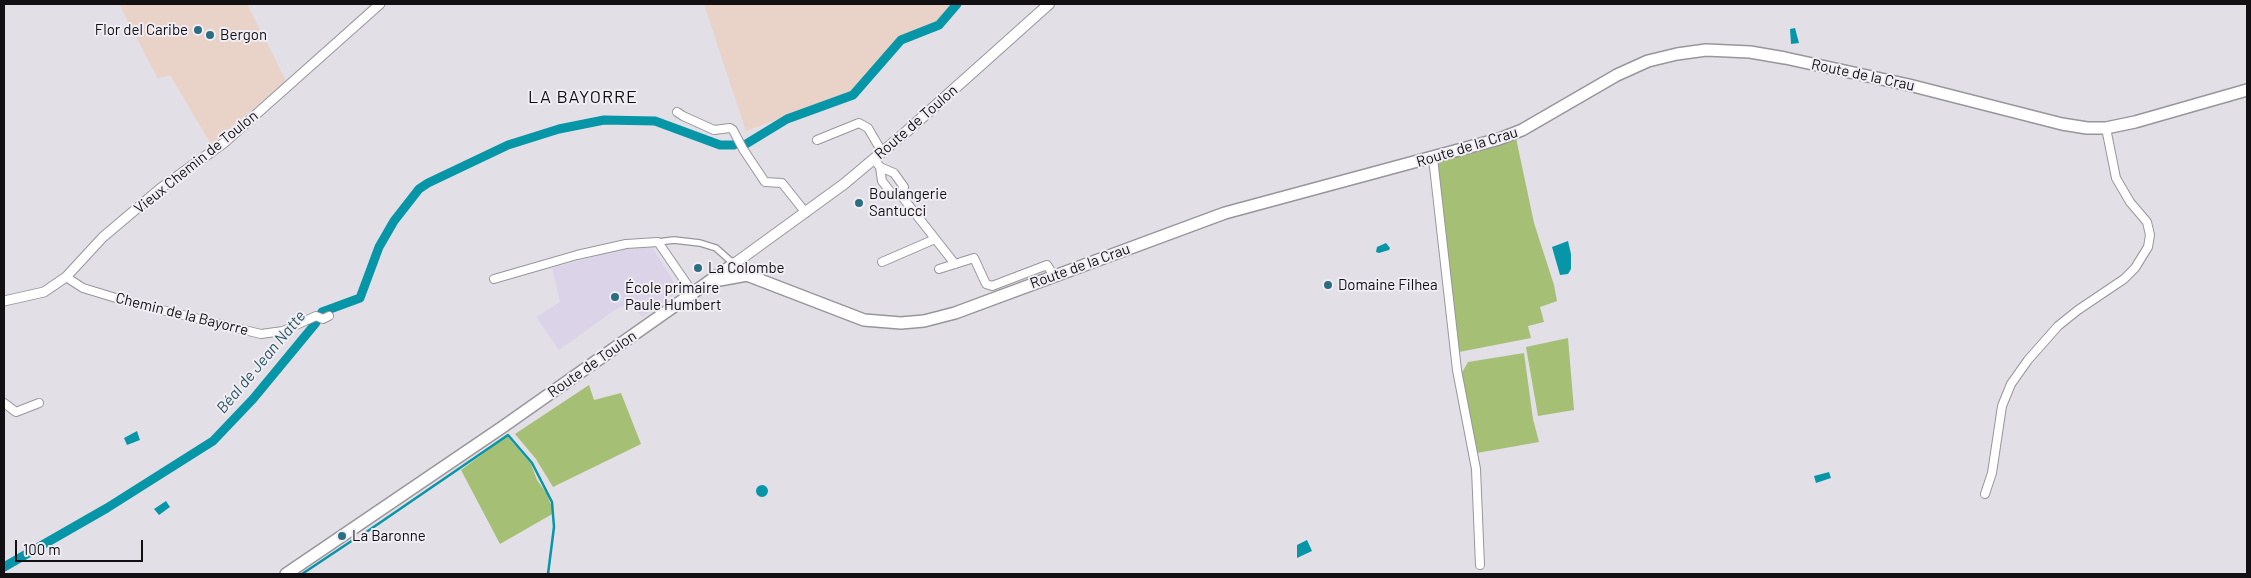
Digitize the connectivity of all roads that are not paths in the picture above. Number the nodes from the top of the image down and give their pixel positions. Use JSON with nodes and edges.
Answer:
{"nodes":[{"id":1,"x":380,"y":4,"type":"edge"},
{"id":2,"x":1049,"y":4,"type":"edge"},
{"id":3,"x":2247,"y":90,"type":"edge"},
{"id":4,"x":677,"y":112,"type":"dead end"},
{"id":5,"x":2106,"y":128,"type":"junction"},
{"id":6,"x":816,"y":140,"type":"dead end"},
{"id":7,"x":1433,"y":158,"type":"junction"},
{"id":8,"x":879,"y":159,"type":"junction"},
{"id":9,"x":900,"y":194,"type":"junction"},
{"id":10,"x":806,"y":213,"type":"junction"},
{"id":11,"x":935,"y":239,"type":"junction"},
{"id":12,"x":658,"y":242,"type":"junction"},
{"id":13,"x":882,"y":262,"type":"dead end"},
{"id":14,"x":734,"y":264,"type":"junction"},
{"id":15,"x":955,"y":264,"type":"junction"},
{"id":16,"x":939,"y":269,"type":"dead end"},
{"id":17,"x":748,"y":275,"type":"junction"},
{"id":18,"x":1054,"y":276,"type":"junction"},
{"id":19,"x":66,"y":277,"type":"junction"},
{"id":20,"x":494,"y":279,"type":"dead end"},
{"id":21,"x":710,"y":282,"type":"junction"},
{"id":22,"x":693,"y":293,"type":"junction"},
{"id":23,"x":4,"y":301,"type":"edge"},
{"id":24,"x":323,"y":317,"type":"dead end"},
{"id":25,"x":4,"y":403,"type":"edge"},
{"id":26,"x":39,"y":403,"type":"dead end"},
{"id":27,"x":1985,"y":494,"type":"dead end"},
{"id":28,"x":1480,"y":565,"type":"dead end"},
{"id":29,"x":286,"y":574,"type":"edge"}],
"edges":[{"from":1,"to":19,"type":"street","name":"Vieux Chemin de Toulon"},
{"from":2,"to":8,"type":"main road","name":"Route de Toulon"},
{"from":3,"to":5,"type":"main road","name":"Route de la Crau"},
{"from":4,"to":10,"type":"street"},
{"from":5,"to":7,"type":"main road","name":"Route de la Crau"},
{"from":5,"to":27,"type":"street"},
{"from":6,"to":8,"type":"street"},
{"from":7,"to":18,"type":"main road","name":"Route de la Crau"},
{"from":7,"to":28,"type":"street"},
{"from":8,"to":9,"type":"street"},
{"from":8,"to":9,"type":"street"},
{"from":8,"to":10,"type":"main road","name":"Route de Toulon"},
{"from":9,"to":11,"type":"street"},
{"from":10,"to":14,"type":"main road","name":"Route de Toulon"},
{"from":11,"to":13,"type":"street"},
{"from":11,"to":15,"type":"street"},
{"from":12,"to":14,"type":"street"},
{"from":12,"to":20,"type":"street"},
{"from":12,"to":22,"type":"street"},
{"from":14,"to":17,"type":"main road","name":"Route de la Crau"},
{"from":14,"to":21,"type":"main road","name":"Route de Toulon"},
{"from":15,"to":16,"type":"street"},
{"from":15,"to":18,"type":"street"},
{"from":17,"to":18,"type":"main road","name":"Route de la Crau"},
{"from":17,"to":21,"type":"main road"},
{"from":19,"to":23,"type":"street","name":"Vieux Chemin de Toulon"},
{"from":19,"to":24,"type":"street","name":"Chemin de la Bayorre"},
{"from":21,"to":22,"type":"main road","name":"Route de Toulon"},
{"from":22,"to":29,"type":"main road","name":"Route de Toulon"},
{"from":25,"to":26,"type":"street"}]}
